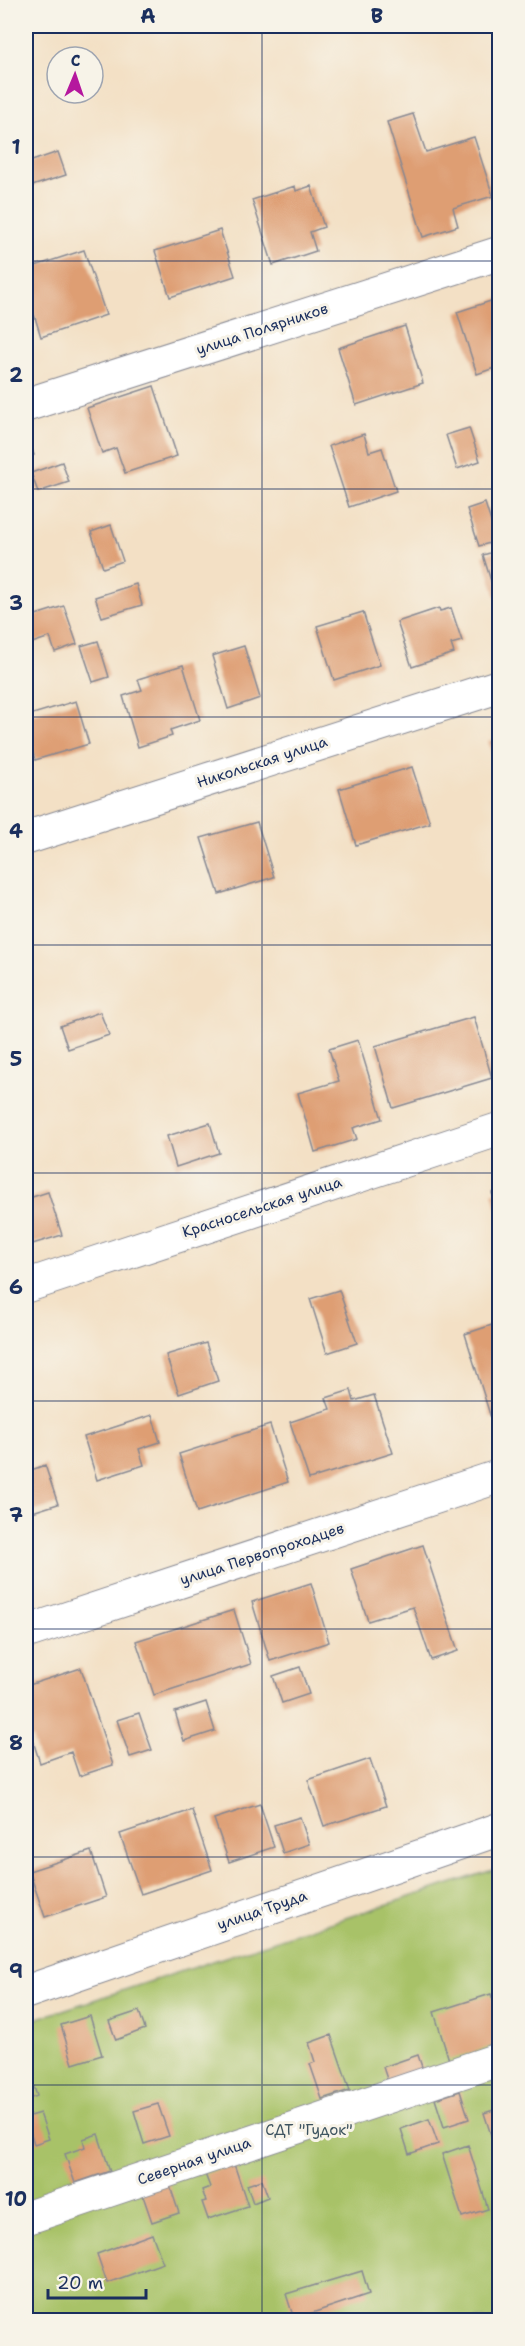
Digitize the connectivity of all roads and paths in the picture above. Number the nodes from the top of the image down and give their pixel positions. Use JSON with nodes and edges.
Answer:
{"nodes":[{"id":1,"x":500,"y":253,"type":"edge"},
{"id":2,"x":26,"y":405,"type":"edge"},
{"id":3,"x":500,"y":686,"type":"edge"},
{"id":4,"x":26,"y":838,"type":"edge"},
{"id":5,"x":500,"y":1129,"type":"edge"},
{"id":6,"x":26,"y":1286,"type":"edge"},
{"id":7,"x":500,"y":1476,"type":"edge"},
{"id":8,"x":26,"y":1632,"type":"edge"},
{"id":9,"x":500,"y":1829,"type":"edge"},
{"id":10,"x":26,"y":1992,"type":"edge"},
{"id":11,"x":500,"y":2058,"type":"edge"},
{"id":12,"x":26,"y":2218,"type":"edge"}],
"edges":[{"from":1,"to":2,"type":"street","name":"улица Полярников"},
{"from":3,"to":4,"type":"street","name":"Никольская улица"},
{"from":5,"to":6,"type":"street","name":"Красносельская улица"},
{"from":7,"to":8,"type":"street","name":"улица Первопроходцев"},
{"from":9,"to":10,"type":"street","name":"улица Труда"},
{"from":11,"to":12,"type":"street","name":"Северная улица"}]}
